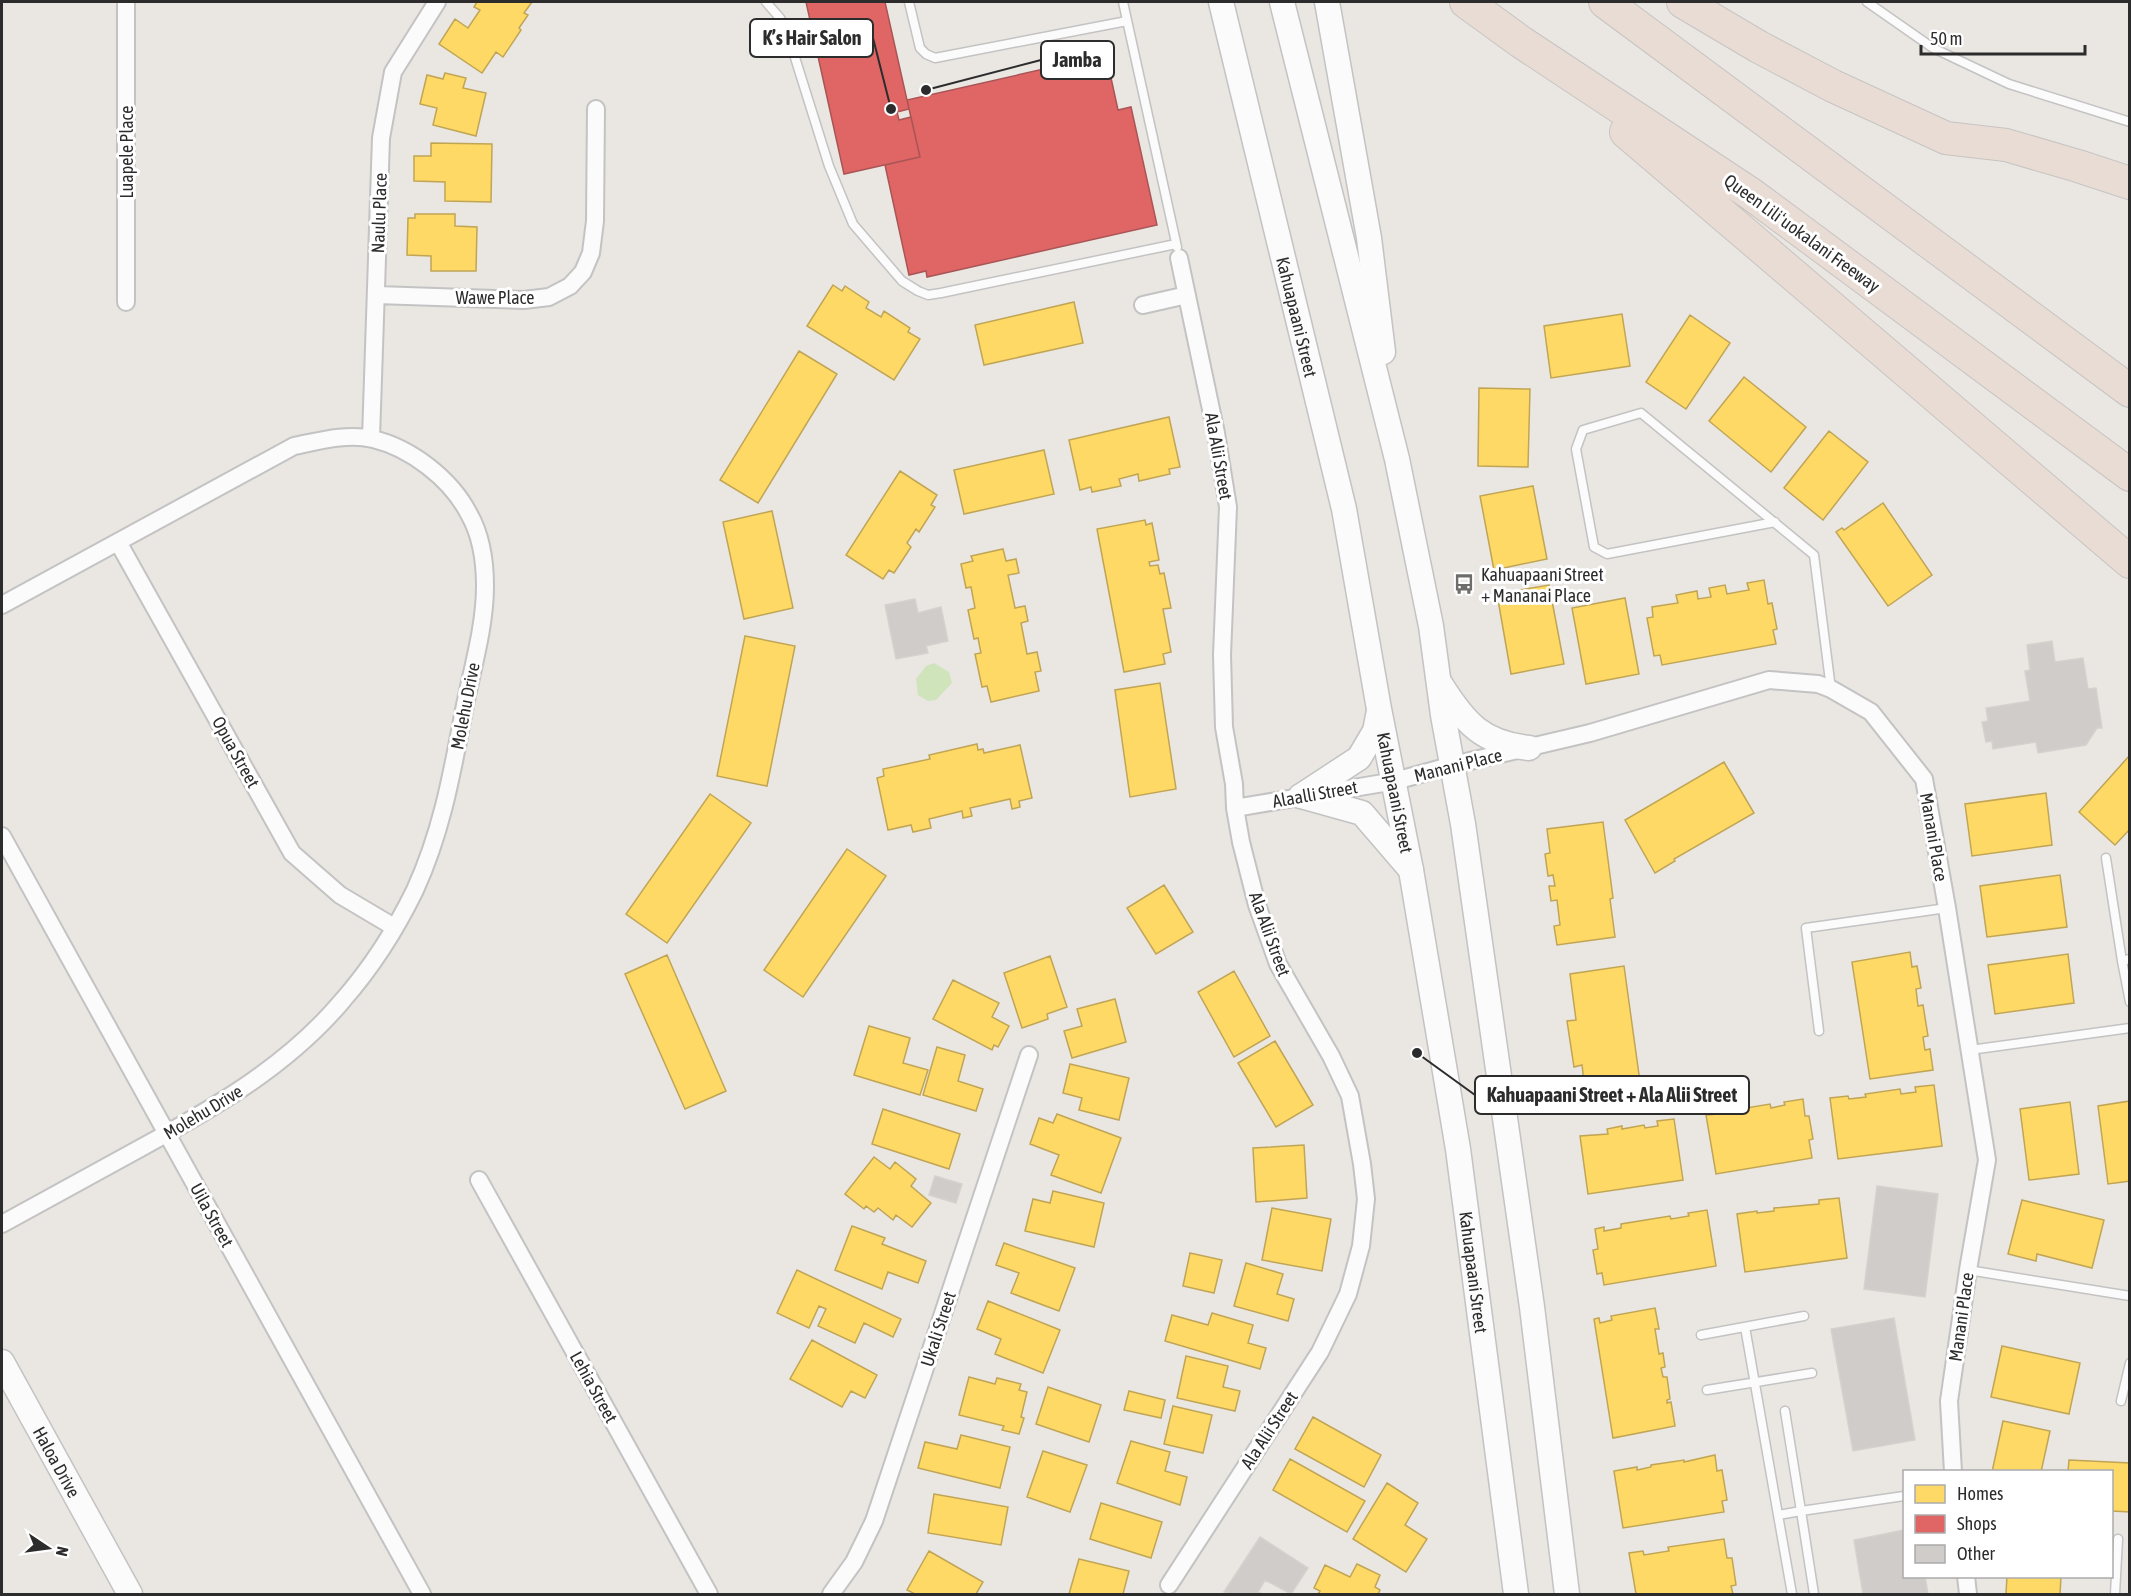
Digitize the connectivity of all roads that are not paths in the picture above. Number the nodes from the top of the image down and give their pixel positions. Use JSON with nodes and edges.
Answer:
{"nodes":[{"id":1,"x":126,"y":2,"type":"edge"},
{"id":2,"x":436,"y":2,"type":"edge"},
{"id":3,"x":766,"y":2,"type":"edge"},
{"id":4,"x":909,"y":2,"type":"edge"},
{"id":5,"x":1123,"y":2,"type":"edge"},
{"id":6,"x":1221,"y":2,"type":"edge"},
{"id":7,"x":1282,"y":2,"type":"edge"},
{"id":8,"x":1327,"y":2,"type":"edge"},
{"id":9,"x":1466,"y":2,"type":"edge"},
{"id":10,"x":1605,"y":2,"type":"edge"},
{"id":11,"x":1683,"y":2,"type":"edge"},
{"id":12,"x":1867,"y":2,"type":"edge"},
{"id":13,"x":1127,"y":21,"type":"junction"},
{"id":14,"x":1521,"y":42,"type":"junction"},
{"id":15,"x":596,"y":109,"type":"dead end"},
{"id":16,"x":2130,"y":122,"type":"edge"},
{"id":17,"x":2130,"y":183,"type":"edge"},
{"id":18,"x":1177,"y":251,"type":"junction"},
{"id":19,"x":377,"y":295,"type":"junction"},
{"id":20,"x":1186,"y":295,"type":"junction"},
{"id":21,"x":126,"y":302,"type":"dead end"},
{"id":22,"x":1143,"y":305,"type":"dead end"},
{"id":23,"x":2130,"y":391,"type":"edge"},
{"id":24,"x":371,"y":438,"type":"junction"},
{"id":25,"x":1397,"y":459,"type":"junction"},
{"id":26,"x":2130,"y":475,"type":"edge"},
{"id":27,"x":1775,"y":522,"type":"junction"},
{"id":28,"x":117,"y":542,"type":"junction"},
{"id":29,"x":2130,"y":562,"type":"edge"},
{"id":30,"x":2,"y":605,"type":"edge"},
{"id":31,"x":1438,"y":680,"type":"junction"},
{"id":32,"x":1831,"y":689,"type":"junction"},
{"id":33,"x":1379,"y":709,"type":"junction"},
{"id":34,"x":1529,"y":748,"type":"junction"},
{"id":35,"x":1453,"y":765,"type":"junction"},
{"id":36,"x":1395,"y":781,"type":"junction"},
{"id":37,"x":1301,"y":796,"type":"junction"},
{"id":38,"x":1235,"y":808,"type":"junction"},
{"id":39,"x":2,"y":836,"type":"edge"},
{"id":40,"x":2106,"y":858,"type":"dead end"},
{"id":41,"x":1411,"y":870,"type":"junction"},
{"id":42,"x":1947,"y":908,"type":"junction"},
{"id":43,"x":394,"y":927,"type":"junction"},
{"id":44,"x":2126,"y":960,"type":"edge"},
{"id":45,"x":2130,"y":1002,"type":"edge"},
{"id":46,"x":2130,"y":1029,"type":"edge"},
{"id":47,"x":1819,"y":1030,"type":"dead end"},
{"id":48,"x":1970,"y":1050,"type":"junction"},
{"id":49,"x":1029,"y":1055,"type":"dead end"},
{"id":50,"x":167,"y":1134,"type":"junction"},
{"id":51,"x":479,"y":1180,"type":"dead end"},
{"id":52,"x":2,"y":1224,"type":"edge"},
{"id":53,"x":1968,"y":1270,"type":"junction"},
{"id":54,"x":2130,"y":1296,"type":"edge"},
{"id":55,"x":1804,"y":1316,"type":"dead end"},
{"id":56,"x":1745,"y":1327,"type":"junction"},
{"id":57,"x":1701,"y":1335,"type":"dead end"},
{"id":58,"x":2,"y":1362,"type":"edge"},
{"id":59,"x":2130,"y":1364,"type":"edge"},
{"id":60,"x":1812,"y":1373,"type":"dead end"},
{"id":61,"x":1755,"y":1382,"type":"junction"},
{"id":62,"x":1707,"y":1390,"type":"dead end"},
{"id":63,"x":2121,"y":1401,"type":"dead end"},
{"id":64,"x":1785,"y":1411,"type":"dead end"},
{"id":65,"x":1953,"y":1470,"type":"edge"},
{"id":66,"x":1903,"y":1496,"type":"edge"},
{"id":67,"x":1801,"y":1511,"type":"junction"},
{"id":68,"x":1778,"y":1515,"type":"junction"},
{"id":69,"x":2118,"y":1539,"type":"dead end"},
{"id":70,"x":1965,"y":1578,"type":"edge"},
{"id":71,"x":1169,"y":1585,"type":"dead end"},
{"id":72,"x":130,"y":1594,"type":"edge"},
{"id":73,"x":422,"y":1594,"type":"edge"},
{"id":74,"x":709,"y":1594,"type":"edge"},
{"id":75,"x":831,"y":1594,"type":"edge"},
{"id":76,"x":1516,"y":1594,"type":"edge"},
{"id":77,"x":1567,"y":1594,"type":"edge"},
{"id":78,"x":1792,"y":1594,"type":"edge"},
{"id":79,"x":1814,"y":1594,"type":"edge"},
{"id":80,"x":1968,"y":1594,"type":"edge"},
{"id":81,"x":2115,"y":1594,"type":"edge"}],
"edges":[{"from":1,"to":21,"type":"street","name":"Luapele Place"},
{"from":2,"to":19,"type":"street","name":"Naulu Place"},
{"from":3,"to":18,"type":"lane"},
{"from":4,"to":13,"type":"lane"},
{"from":5,"to":13,"type":"lane"},
{"from":6,"to":33,"type":"main road","name":"Kahuapaani Street"},
{"from":7,"to":25,"type":"main road"},
{"from":8,"to":25,"type":"main road"},
{"from":9,"to":14,"type":"highway","name":"Queen Liliʻuokalani Freeway"},
{"from":10,"to":23,"type":"highway"},
{"from":11,"to":17,"type":"highway"},
{"from":12,"to":16,"type":"lane"},
{"from":13,"to":18,"type":"lane"},
{"from":14,"to":26,"type":"highway","name":"Queen Liliʻuokalani Freeway"},
{"from":14,"to":29,"type":"highway"},
{"from":15,"to":19,"type":"street","name":"Wawe Place"},
{"from":18,"to":20,"type":"street","name":"Ala Alii Street"},
{"from":19,"to":24,"type":"street","name":"Naulu Place"},
{"from":20,"to":22,"type":"street"},
{"from":20,"to":38,"type":"street","name":"Ala Alii Street"},
{"from":24,"to":28,"type":"street","name":"Molehu Drive"},
{"from":24,"to":43,"type":"street","name":"Molehu Drive"},
{"from":25,"to":31,"type":"main road"},
{"from":27,"to":27,"type":"lane"},
{"from":27,"to":32,"type":"lane"},
{"from":28,"to":30,"type":"street","name":"Molehu Drive"},
{"from":28,"to":43,"type":"street","name":"Opua Street"},
{"from":31,"to":34,"type":"main road"},
{"from":31,"to":35,"type":"main road"},
{"from":32,"to":34,"type":"street","name":"Manani Place"},
{"from":32,"to":42,"type":"street","name":"Manani Place"},
{"from":33,"to":36,"type":"main road","name":"Kahuapaani Street"},
{"from":33,"to":37,"type":"main road"},
{"from":34,"to":35,"type":"street","name":"Manani Place"},
{"from":35,"to":36,"type":"street","name":"Manani Place"},
{"from":35,"to":77,"type":"main road"},
{"from":36,"to":37,"type":"street","name":"Alaalli Street"},
{"from":36,"to":41,"type":"main road","name":"Kahuapaani Street"},
{"from":37,"to":38,"type":"street","name":"Alaalli Street"},
{"from":37,"to":41,"type":"main road"},
{"from":38,"to":71,"type":"street","name":"Ala Alii Street"},
{"from":39,"to":50,"type":"street","name":"Uila Street"},
{"from":40,"to":44,"type":"lane"},
{"from":41,"to":76,"type":"main road","name":"Kahuapaani Street"},
{"from":42,"to":47,"type":"lane"},
{"from":42,"to":48,"type":"street","name":"Manani Place"},
{"from":43,"to":50,"type":"street","name":"Molehu Drive"},
{"from":44,"to":45,"type":"lane"},
{"from":46,"to":48,"type":"lane"},
{"from":48,"to":53,"type":"street","name":"Manani Place"},
{"from":49,"to":75,"type":"street","name":"Ukali Street"},
{"from":50,"to":52,"type":"street","name":"Molehu Drive"},
{"from":50,"to":73,"type":"street","name":"Uila Street"},
{"from":51,"to":74,"type":"street","name":"Lehia Street"},
{"from":53,"to":54,"type":"lane"},
{"from":53,"to":65,"type":"street","name":"Manani Place"},
{"from":55,"to":56,"type":"lane"},
{"from":56,"to":57,"type":"lane"},
{"from":56,"to":61,"type":"lane"},
{"from":58,"to":72,"type":"main road","name":"Haloa Drive"},
{"from":59,"to":63,"type":"lane"},
{"from":60,"to":61,"type":"lane"},
{"from":61,"to":62,"type":"lane"},
{"from":61,"to":68,"type":"lane"},
{"from":64,"to":67,"type":"lane"},
{"from":66,"to":67,"type":"lane"},
{"from":67,"to":68,"type":"lane"},
{"from":67,"to":79,"type":"lane"},
{"from":68,"to":78,"type":"lane"},
{"from":69,"to":81,"type":"lane"},
{"from":70,"to":80,"type":"street"}]}
